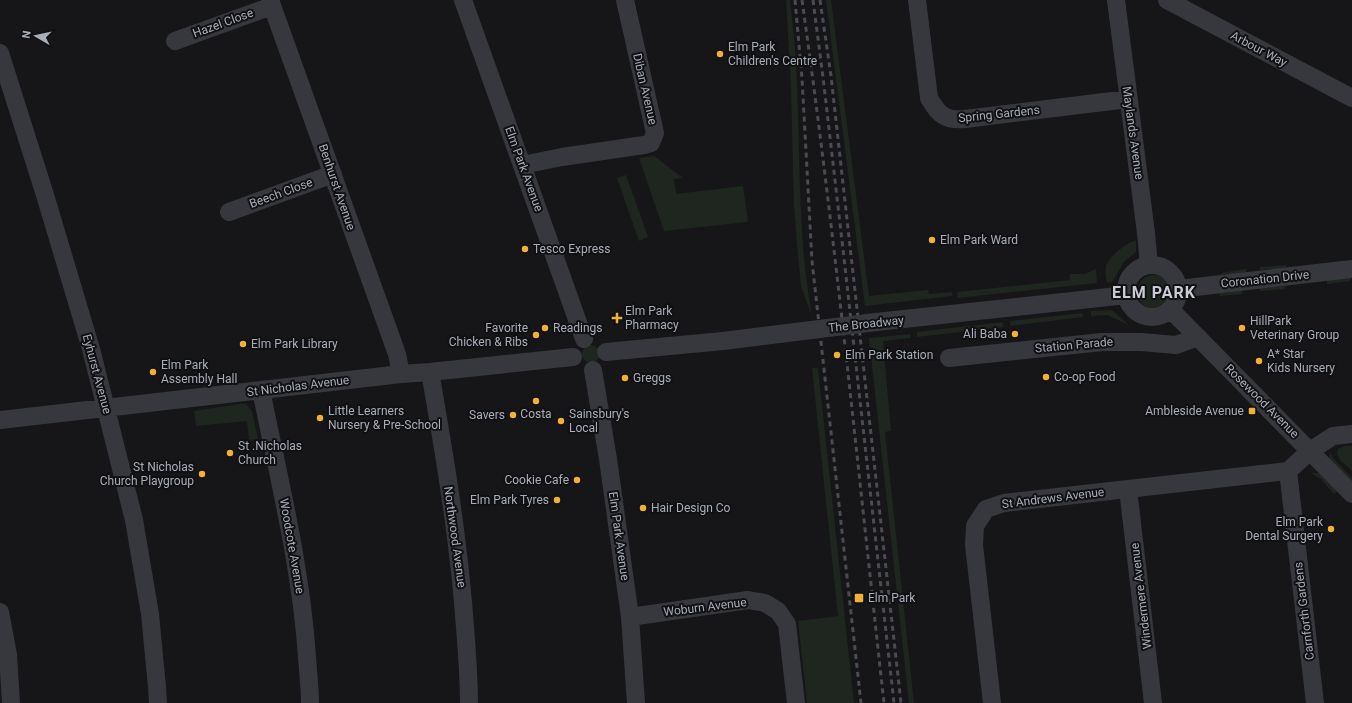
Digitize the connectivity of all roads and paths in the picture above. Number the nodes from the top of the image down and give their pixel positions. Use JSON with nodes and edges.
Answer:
{"nodes":[{"id":1,"x":463,"y":0,"type":"edge"},
{"id":2,"x":625,"y":0,"type":"edge"},
{"id":3,"x":917,"y":0,"type":"edge"},
{"id":4,"x":1116,"y":0,"type":"edge"},
{"id":5,"x":1167,"y":0,"type":"edge"},
{"id":6,"x":271,"y":3,"type":"edge"},
{"id":7,"x":175,"y":41,"type":"dead end"},
{"id":8,"x":0,"y":53,"type":"edge"},
{"id":9,"x":1352,"y":98,"type":"edge"},
{"id":10,"x":1128,"y":99,"type":"junction"},
{"id":11,"x":522,"y":165,"type":"junction"},
{"id":12,"x":333,"y":174,"type":"junction"},
{"id":13,"x":230,"y":212,"type":"dead end"},
{"id":14,"x":1149,"y":265,"type":"junction"},
{"id":15,"x":1352,"y":269,"type":"edge"},
{"id":16,"x":1178,"y":288,"type":"junction"},
{"id":17,"x":1127,"y":295,"type":"junction"},
{"id":18,"x":1171,"y":310,"type":"junction"},
{"id":19,"x":1198,"y":337,"type":"junction"},
{"id":20,"x":584,"y":339,"type":"junction"},
{"id":21,"x":606,"y":352,"type":"junction"},
{"id":22,"x":573,"y":356,"type":"junction"},
{"id":23,"x":949,"y":358,"type":"dead end"},
{"id":24,"x":593,"y":370,"type":"junction"},
{"id":25,"x":430,"y":372,"type":"junction"},
{"id":26,"x":401,"y":374,"type":"junction"},
{"id":27,"x":261,"y":390,"type":"junction"},
{"id":28,"x":106,"y":408,"type":"junction"},
{"id":29,"x":0,"y":420,"type":"edge"},
{"id":30,"x":1352,"y":434,"type":"edge"},
{"id":31,"x":1310,"y":451,"type":"junction"},
{"id":32,"x":1288,"y":471,"type":"junction"},
{"id":33,"x":1128,"y":489,"type":"junction"},
{"id":34,"x":1352,"y":494,"type":"edge"},
{"id":35,"x":0,"y":612,"type":"edge"},
{"id":36,"x":630,"y":617,"type":"junction"},
{"id":37,"x":11,"y":703,"type":"edge"},
{"id":38,"x":158,"y":703,"type":"edge"},
{"id":39,"x":310,"y":703,"type":"edge"},
{"id":40,"x":469,"y":703,"type":"edge"},
{"id":41,"x":636,"y":703,"type":"edge"},
{"id":42,"x":796,"y":703,"type":"edge"},
{"id":43,"x":992,"y":703,"type":"edge"},
{"id":44,"x":1153,"y":703,"type":"edge"},
{"id":45,"x":1315,"y":703,"type":"edge"}],
"edges":[{"from":1,"to":11,"type":"street","name":"Elm Park Avenue"},
{"from":2,"to":11,"type":"street","name":"Diban Avenue"},
{"from":3,"to":10,"type":"street","name":"Spring Gardens"},
{"from":4,"to":10,"type":"street","name":"Maylands Avenue"},
{"from":5,"to":9,"type":"street","name":"Arbour Way"},
{"from":6,"to":7,"type":"street","name":"Hazel Close"},
{"from":6,"to":12,"type":"street","name":"Benhurst Avenue"},
{"from":8,"to":28,"type":"street","name":"Eyhurst Avenue"},
{"from":10,"to":14,"type":"street","name":"Maylands Avenue"},
{"from":11,"to":20,"type":"street","name":"Elm Park Avenue"},
{"from":12,"to":13,"type":"street","name":"Beech Close"},
{"from":12,"to":26,"type":"street","name":"Benhurst Avenue"},
{"from":14,"to":16,"type":"street"},
{"from":14,"to":17,"type":"street"},
{"from":15,"to":16,"type":"street","name":"Coronation Drive"},
{"from":16,"to":18,"type":"street"},
{"from":17,"to":18,"type":"street"},
{"from":17,"to":21,"type":"street","name":"The Broadway","bridge":true},
{"from":18,"to":19,"type":"street","name":"Rosewood Avenue"},
{"from":19,"to":23,"type":"street","name":"Station Parade"},
{"from":19,"to":31,"type":"street","name":"Rosewood Avenue"},
{"from":20,"to":21,"type":"street"},
{"from":20,"to":22,"type":"street"},
{"from":21,"to":24,"type":"street"},
{"from":22,"to":24,"type":"street"},
{"from":22,"to":25,"type":"street","name":"St Nicholas Avenue"},
{"from":24,"to":36,"type":"street","name":"Elm Park Avenue"},
{"from":25,"to":26,"type":"street","name":"St Nicholas Avenue"},
{"from":25,"to":40,"type":"street","name":"Northwood Avenue"},
{"from":26,"to":27,"type":"street","name":"St Nicholas Avenue"},
{"from":27,"to":28,"type":"street","name":"St Nicholas Avenue"},
{"from":27,"to":39,"type":"street","name":"Woodcote Avenue"},
{"from":28,"to":29,"type":"street","name":"St Nicholas Avenue"},
{"from":28,"to":38,"type":"street","name":"Eyhurst Avenue"},
{"from":30,"to":31,"type":"street"},
{"from":31,"to":32,"type":"street"},
{"from":31,"to":34,"type":"street","name":"Rosewood Avenue"},
{"from":32,"to":33,"type":"street","name":"St Andrews Avenue"},
{"from":32,"to":45,"type":"street","name":"Carnforth Gardens"},
{"from":33,"to":43,"type":"street","name":"St Andrews Avenue"},
{"from":33,"to":44,"type":"street","name":"Windermere Avenue"},
{"from":35,"to":37,"type":"street"},
{"from":36,"to":41,"type":"street","name":"Elm Park Avenue"},
{"from":36,"to":42,"type":"street","name":"Woburn Avenue"}]}
